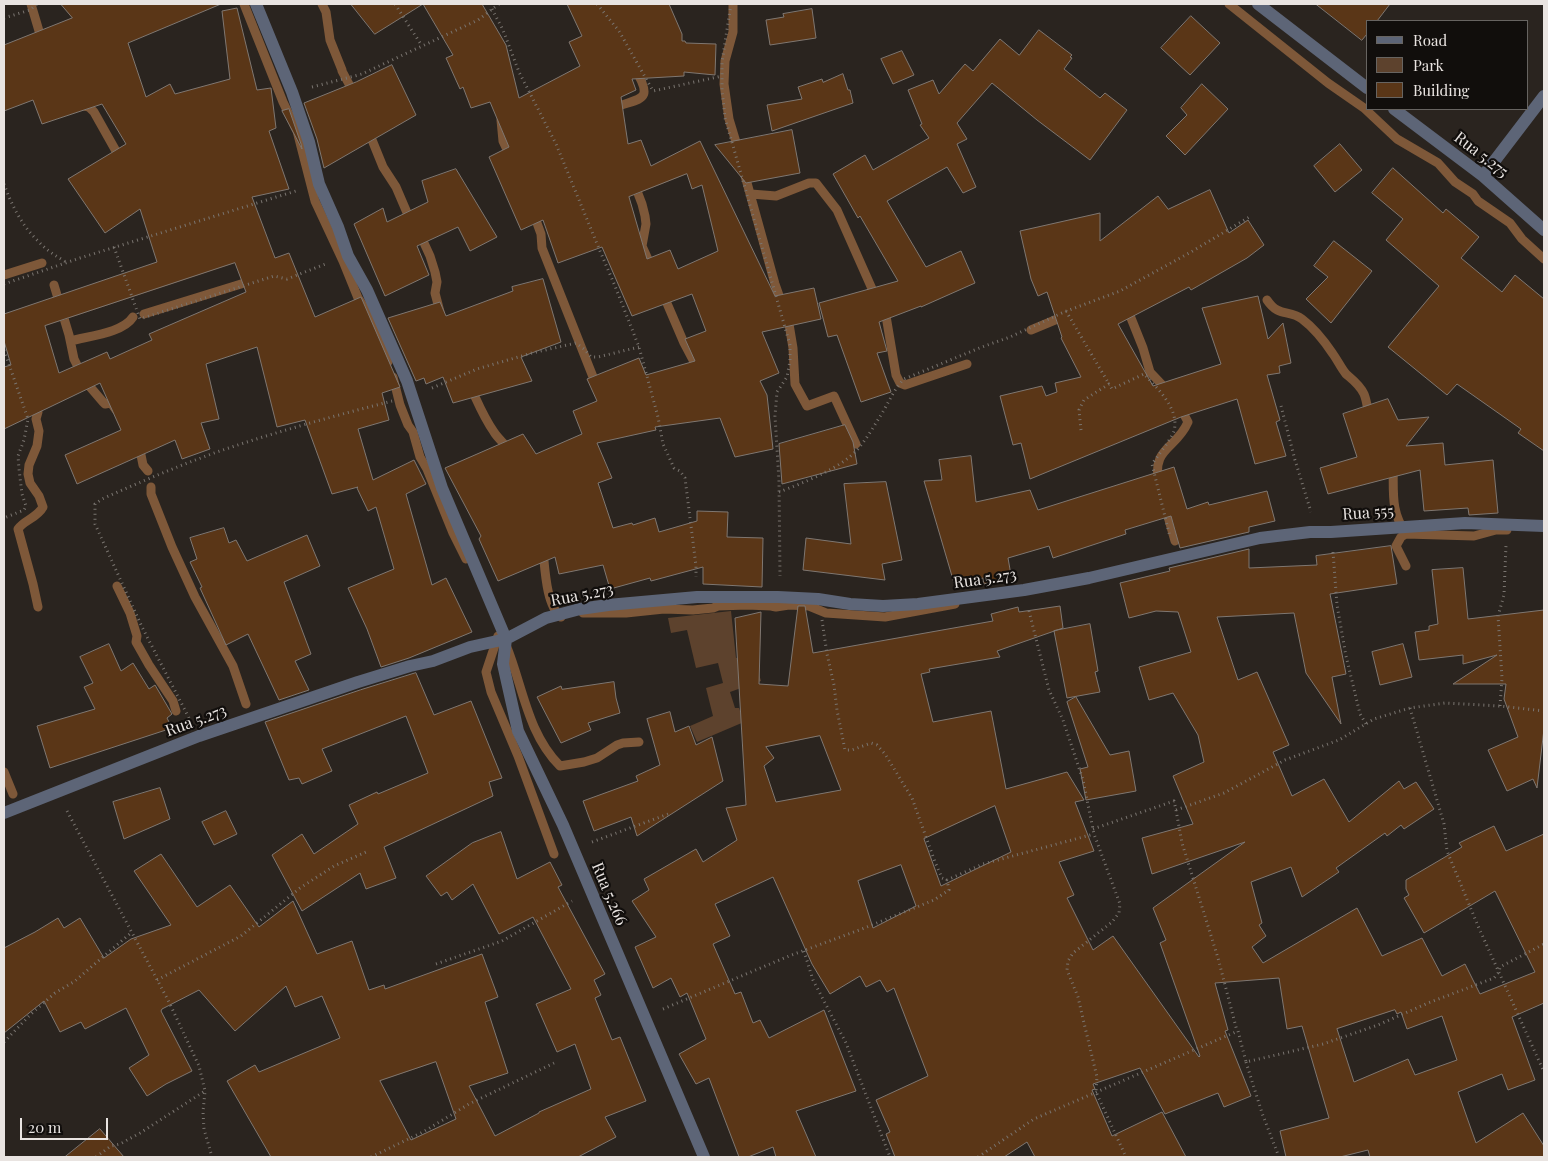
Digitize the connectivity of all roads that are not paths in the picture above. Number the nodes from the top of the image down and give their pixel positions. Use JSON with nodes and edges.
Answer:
{"nodes":[{"id":1,"x":256,"y":4,"type":"edge"},
{"id":2,"x":1258,"y":4,"type":"edge"},
{"id":3,"x":1366,"y":87,"type":"edge"},
{"id":4,"x":1544,"y":96,"type":"edge"},
{"id":5,"x":1395,"y":110,"type":"edge"},
{"id":6,"x":1483,"y":176,"type":"junction"},
{"id":7,"x":1544,"y":230,"type":"edge"},
{"id":8,"x":1544,"y":526,"type":"edge"},
{"id":9,"x":1195,"y":552,"type":"joint"},
{"id":10,"x":506,"y":639,"type":"junction"},
{"id":11,"x":4,"y":813,"type":"edge"},
{"id":12,"x":704,"y":1157,"type":"edge"}],
"edges":[{"from":1,"to":10,"type":"street"},
{"from":2,"to":3,"type":"street"},
{"from":4,"to":6,"type":"street"},
{"from":5,"to":6,"type":"street","name":"Rua 5.275"},
{"from":6,"to":7,"type":"street","name":"Rua 5.275"},
{"from":8,"to":9,"type":"street","name":"Rua 555"},
{"from":9,"to":10,"type":"street","name":"Rua 5.273"},
{"from":10,"to":11,"type":"street","name":"Rua 5.273"},
{"from":10,"to":12,"type":"street","name":"Rua 5.266"}]}
